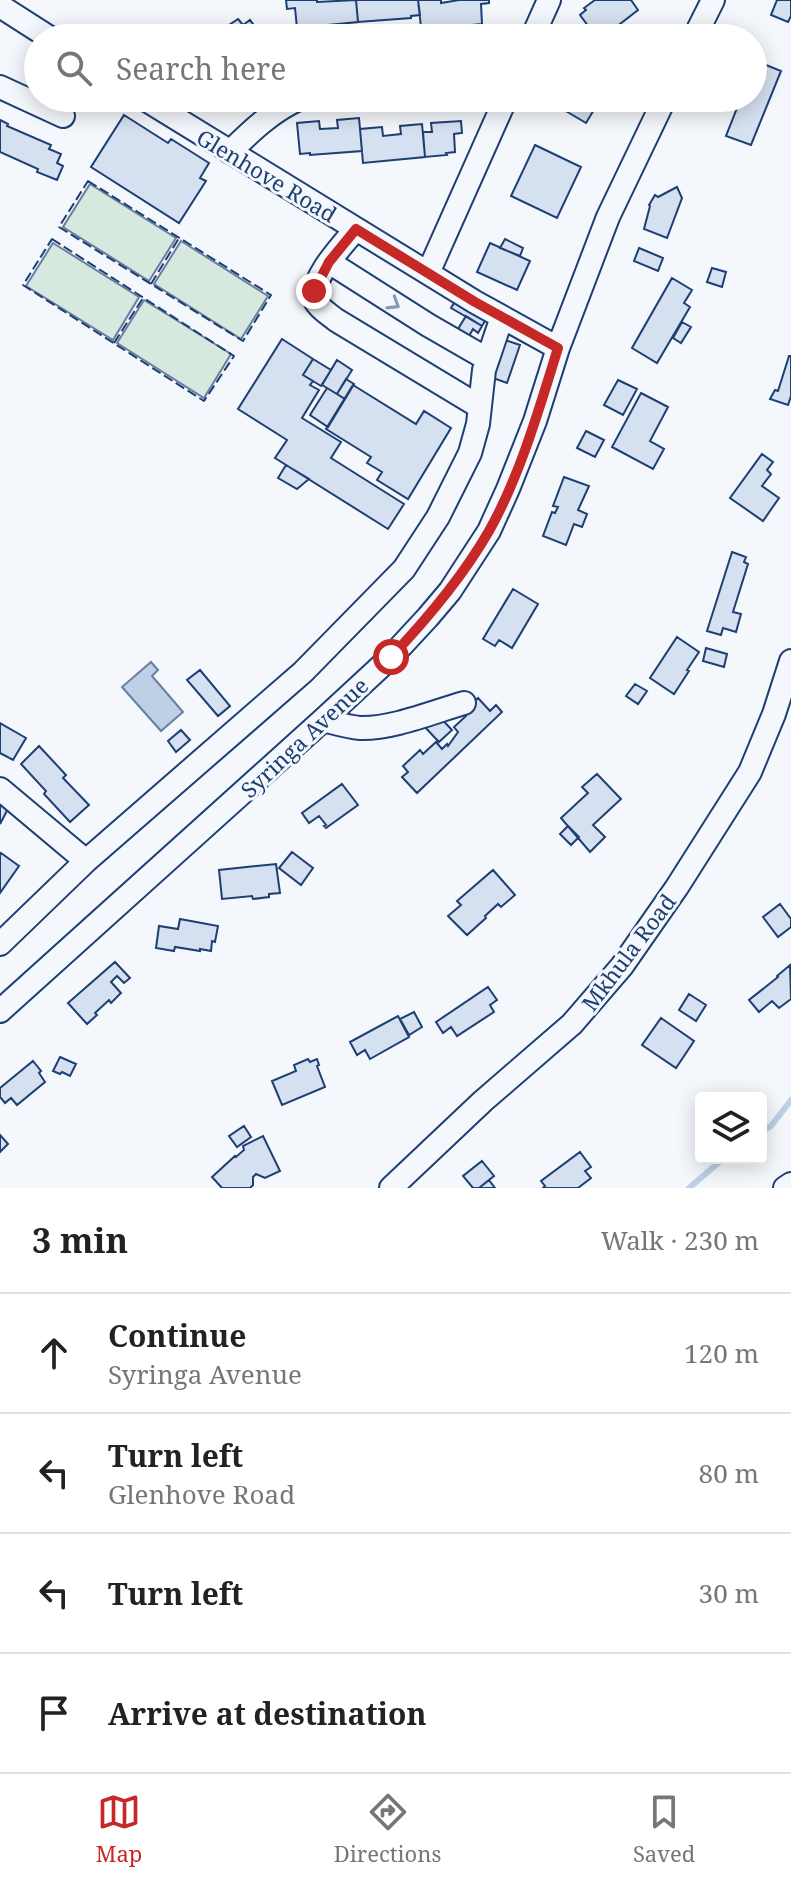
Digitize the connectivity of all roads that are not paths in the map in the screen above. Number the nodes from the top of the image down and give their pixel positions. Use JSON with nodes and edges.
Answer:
{"nodes":[{"id":1,"x":549,"y":0,"type":"edge"},
{"id":2,"x":713,"y":0,"type":"edge"},
{"id":3,"x":0,"y":6,"type":"edge"},
{"id":4,"x":28,"y":24,"type":"edge"},
{"id":5,"x":538,"y":24,"type":"edge"},
{"id":6,"x":701,"y":24,"type":"edge"},
{"id":7,"x":0,"y":87,"type":"edge"},
{"id":8,"x":24,"y":98,"type":"edge"},
{"id":9,"x":54,"y":112,"type":"edge"},
{"id":10,"x":166,"y":112,"type":"edge"},
{"id":11,"x":276,"y":112,"type":"edge"},
{"id":12,"x":500,"y":112,"type":"edge"},
{"id":13,"x":658,"y":112,"type":"edge"},
{"id":14,"x":63,"y":116,"type":"dead end"},
{"id":15,"x":230,"y":152,"type":"junction"},
{"id":16,"x":356,"y":229,"type":"junction"},
{"id":17,"x":329,"y":262,"type":"junction"},
{"id":18,"x":428,"y":273,"type":"junction"},
{"id":19,"x":502,"y":317,"type":"junction"},
{"id":20,"x":558,"y":348,"type":"junction"},
{"id":21,"x":487,"y":359,"type":"junction"},
{"id":22,"x":480,"y":407,"type":"junction"},
{"id":23,"x":791,"y":661,"type":"edge"},
{"id":24,"x":464,"y":703,"type":"dead end"},
{"id":25,"x":323,"y":720,"type":"junction"},
{"id":26,"x":0,"y":789,"type":"edge"},
{"id":27,"x":86,"y":861,"type":"junction"},
{"id":28,"x":2,"y":937,"type":"edge"},
{"id":29,"x":0,"y":1011,"type":"edge"},
{"id":30,"x":791,"y":1184,"type":"edge"},
{"id":31,"x":391,"y":1188,"type":"edge"},
{"id":32,"x":785,"y":1188,"type":"edge"}],
"edges":[{"from":1,"to":5,"type":"street"},
{"from":2,"to":6,"type":"street"},
{"from":3,"to":4,"type":"street"},
{"from":7,"to":8,"type":"street"},
{"from":9,"to":14,"type":"street"},
{"from":10,"to":15,"type":"street","name":"Glenhove Road"},
{"from":11,"to":15,"type":"street"},
{"from":12,"to":18,"type":"street"},
{"from":13,"to":20,"type":"street","name":"Syringa Avenue"},
{"from":15,"to":16,"type":"street","name":"Glenhove Road"},
{"from":16,"to":17,"type":"street"},
{"from":16,"to":18,"type":"street","name":"Glenhove Road"},
{"from":17,"to":21,"type":"street","one_way":true},
{"from":17,"to":22,"type":"street"},
{"from":18,"to":19,"type":"street","name":"Glenhove Road"},
{"from":19,"to":20,"type":"street","name":"Glenhove Road"},
{"from":19,"to":21,"type":"street"},
{"from":20,"to":25,"type":"street","name":"Syringa Avenue"},
{"from":21,"to":22,"type":"street"},
{"from":22,"to":27,"type":"street"},
{"from":23,"to":31,"type":"street","name":"Mkhula Road"},
{"from":24,"to":25,"type":"street"},
{"from":25,"to":29,"type":"street","name":"Syringa Avenue"},
{"from":26,"to":27,"type":"street"},
{"from":27,"to":28,"type":"street"},
{"from":30,"to":32,"type":"street"}]}
